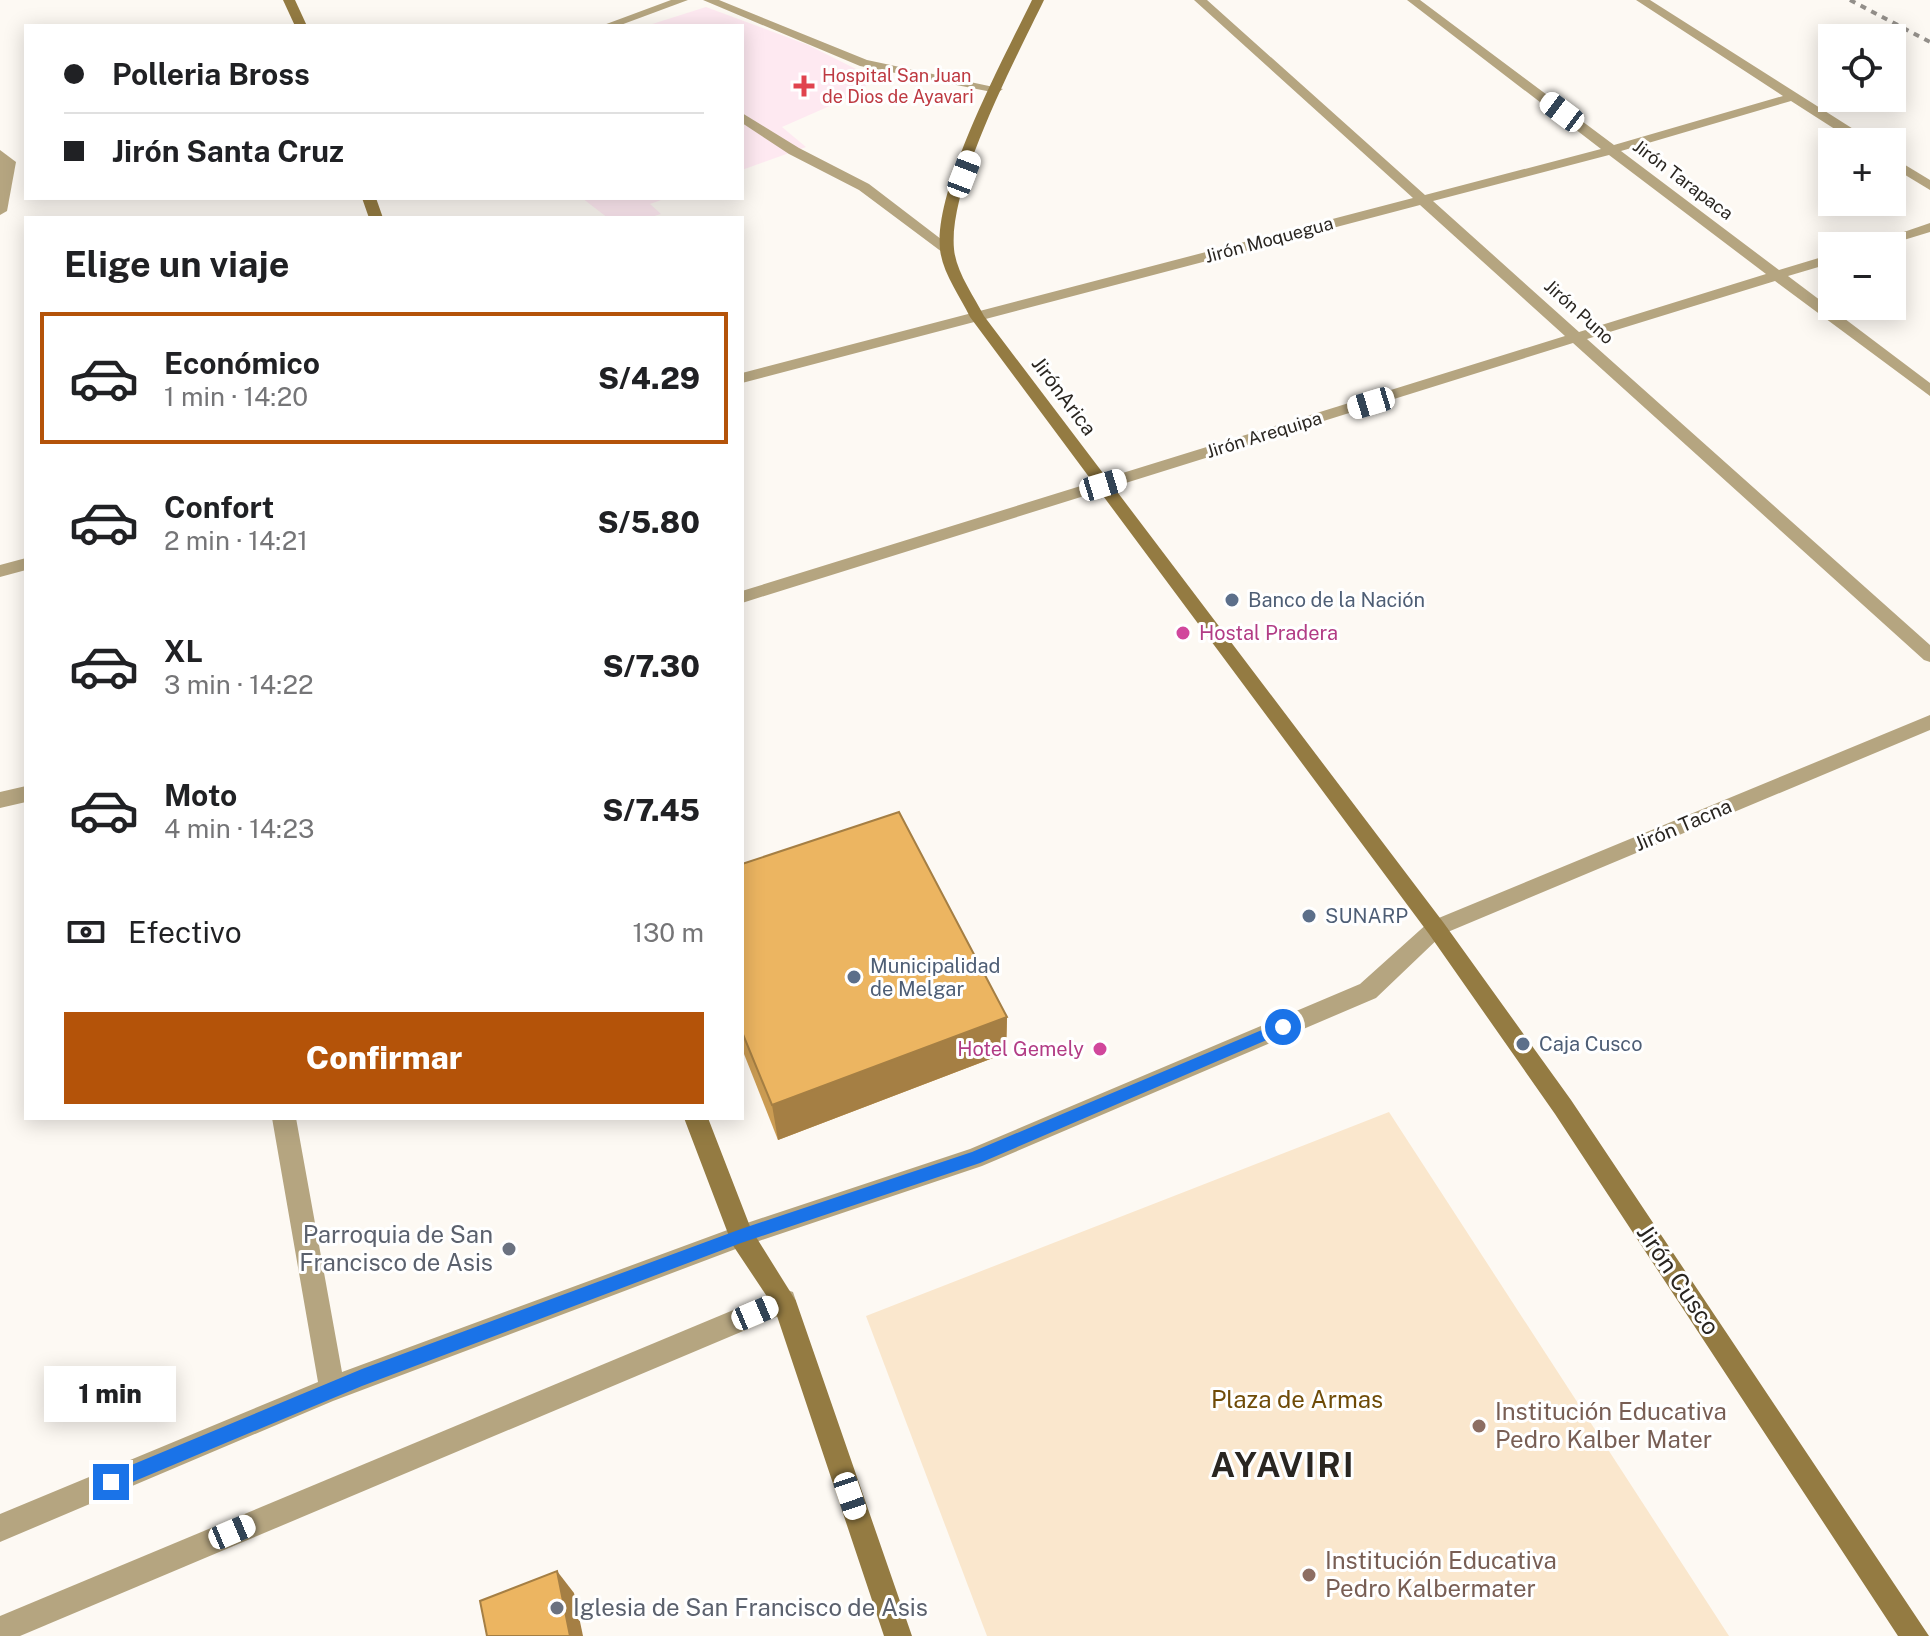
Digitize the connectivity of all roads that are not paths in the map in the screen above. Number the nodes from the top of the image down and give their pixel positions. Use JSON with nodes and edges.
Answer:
{"nodes":[{"id":1,"x":289,"y":0,"type":"edge"},
{"id":2,"x":682,"y":0,"type":"edge"},
{"id":3,"x":709,"y":0,"type":"edge"},
{"id":4,"x":1038,"y":0,"type":"edge"},
{"id":5,"x":1200,"y":0,"type":"edge"},
{"id":6,"x":1413,"y":0,"type":"edge"},
{"id":7,"x":1642,"y":0,"type":"edge"},
{"id":8,"x":300,"y":24,"type":"edge"},
{"id":9,"x":613,"y":24,"type":"edge"},
{"id":10,"x":997,"y":89,"type":"junction"},
{"id":11,"x":1795,"y":96,"type":"junction"},
{"id":12,"x":744,"y":118,"type":"edge"},
{"id":13,"x":1843,"y":128,"type":"edge"},
{"id":14,"x":1612,"y":150,"type":"junction"},
{"id":15,"x":4,"y":158,"type":"edge"},
{"id":16,"x":1906,"y":170,"type":"edge"},
{"id":17,"x":1930,"y":186,"type":"edge"},
{"id":18,"x":1425,"y":199,"type":"junction"},
{"id":19,"x":0,"y":211,"type":"edge"},
{"id":20,"x":1930,"y":227,"type":"edge"},
{"id":21,"x":1906,"y":235,"type":"edge"},
{"id":22,"x":947,"y":249,"type":"junction"},
{"id":23,"x":1818,"y":262,"type":"edge"},
{"id":24,"x":1778,"y":275,"type":"junction"},
{"id":25,"x":977,"y":317,"type":"junction"},
{"id":26,"x":1579,"y":338,"type":"junction"},
{"id":27,"x":744,"y":377,"type":"edge"},
{"id":28,"x":1930,"y":391,"type":"edge"},
{"id":29,"x":1103,"y":485,"type":"junction"},
{"id":30,"x":24,"y":565,"type":"edge"},
{"id":31,"x":0,"y":571,"type":"edge"},
{"id":32,"x":744,"y":596,"type":"edge"},
{"id":33,"x":1930,"y":655,"type":"edge"},
{"id":34,"x":1930,"y":722,"type":"edge"},
{"id":35,"x":24,"y":794,"type":"edge"},
{"id":36,"x":0,"y":800,"type":"edge"},
{"id":37,"x":1436,"y":928,"type":"junction"},
{"id":38,"x":284,"y":1120,"type":"edge"},
{"id":39,"x":697,"y":1120,"type":"edge"},
{"id":40,"x":741,"y":1236,"type":"junction"},
{"id":41,"x":784,"y":1301,"type":"junction"},
{"id":42,"x":332,"y":1389,"type":"junction"},
{"id":43,"x":0,"y":1528,"type":"edge"},
{"id":44,"x":0,"y":1630,"type":"edge"},
{"id":45,"x":898,"y":1636,"type":"edge"},
{"id":46,"x":1915,"y":1636,"type":"edge"}],
"edges":[{"from":1,"to":8,"type":"main road"},
{"from":2,"to":9,"type":"street"},
{"from":3,"to":10,"type":"street"},
{"from":4,"to":10,"type":"main road"},
{"from":5,"to":18,"type":"street","name":"Jirón Puno"},
{"from":6,"to":14,"type":"street","name":"Jirón Tarapaca"},
{"from":7,"to":11,"type":"street"},
{"from":10,"to":22,"type":"main road"},
{"from":11,"to":13,"type":"street"},
{"from":11,"to":14,"type":"street","name":"Jirón Moquegua"},
{"from":12,"to":22,"type":"street"},
{"from":14,"to":18,"type":"street","name":"Jirón Moquegua"},
{"from":14,"to":24,"type":"street","name":"Jirón Tarapaca"},
{"from":15,"to":19,"type":"street"},
{"from":16,"to":17,"type":"street"},
{"from":18,"to":25,"type":"street","name":"Jirón Moquegua"},
{"from":18,"to":26,"type":"street","name":"Jirón Puno"},
{"from":20,"to":21,"type":"street"},
{"from":22,"to":25,"type":"main road","name":"JirónArica"},
{"from":23,"to":24,"type":"street","name":"Jirón Arequipa"},
{"from":24,"to":26,"type":"street","name":"Jirón Arequipa"},
{"from":24,"to":28,"type":"street","name":"Jirón Tarapaca"},
{"from":25,"to":27,"type":"street","name":"Jirón Moquegua"},
{"from":25,"to":29,"type":"main road","name":"JirónArica"},
{"from":26,"to":29,"type":"street","name":"Jirón Arequipa"},
{"from":26,"to":33,"type":"street","name":"Jirón Puno"},
{"from":29,"to":32,"type":"street","name":"Jirón Arequipa"},
{"from":29,"to":37,"type":"main road","name":"JirónArica"},
{"from":30,"to":31,"type":"street"},
{"from":34,"to":37,"type":"street","name":"Jirón Tacna"},
{"from":35,"to":36,"type":"street"},
{"from":37,"to":40,"type":"street"},
{"from":37,"to":46,"type":"main road","name":"Jirón Cusco"},
{"from":38,"to":42,"type":"street"},
{"from":39,"to":40,"type":"main road"},
{"from":40,"to":41,"type":"main road"},
{"from":40,"to":42,"type":"street"},
{"from":41,"to":44,"type":"street"},
{"from":41,"to":45,"type":"main road"},
{"from":42,"to":43,"type":"street"}]}
